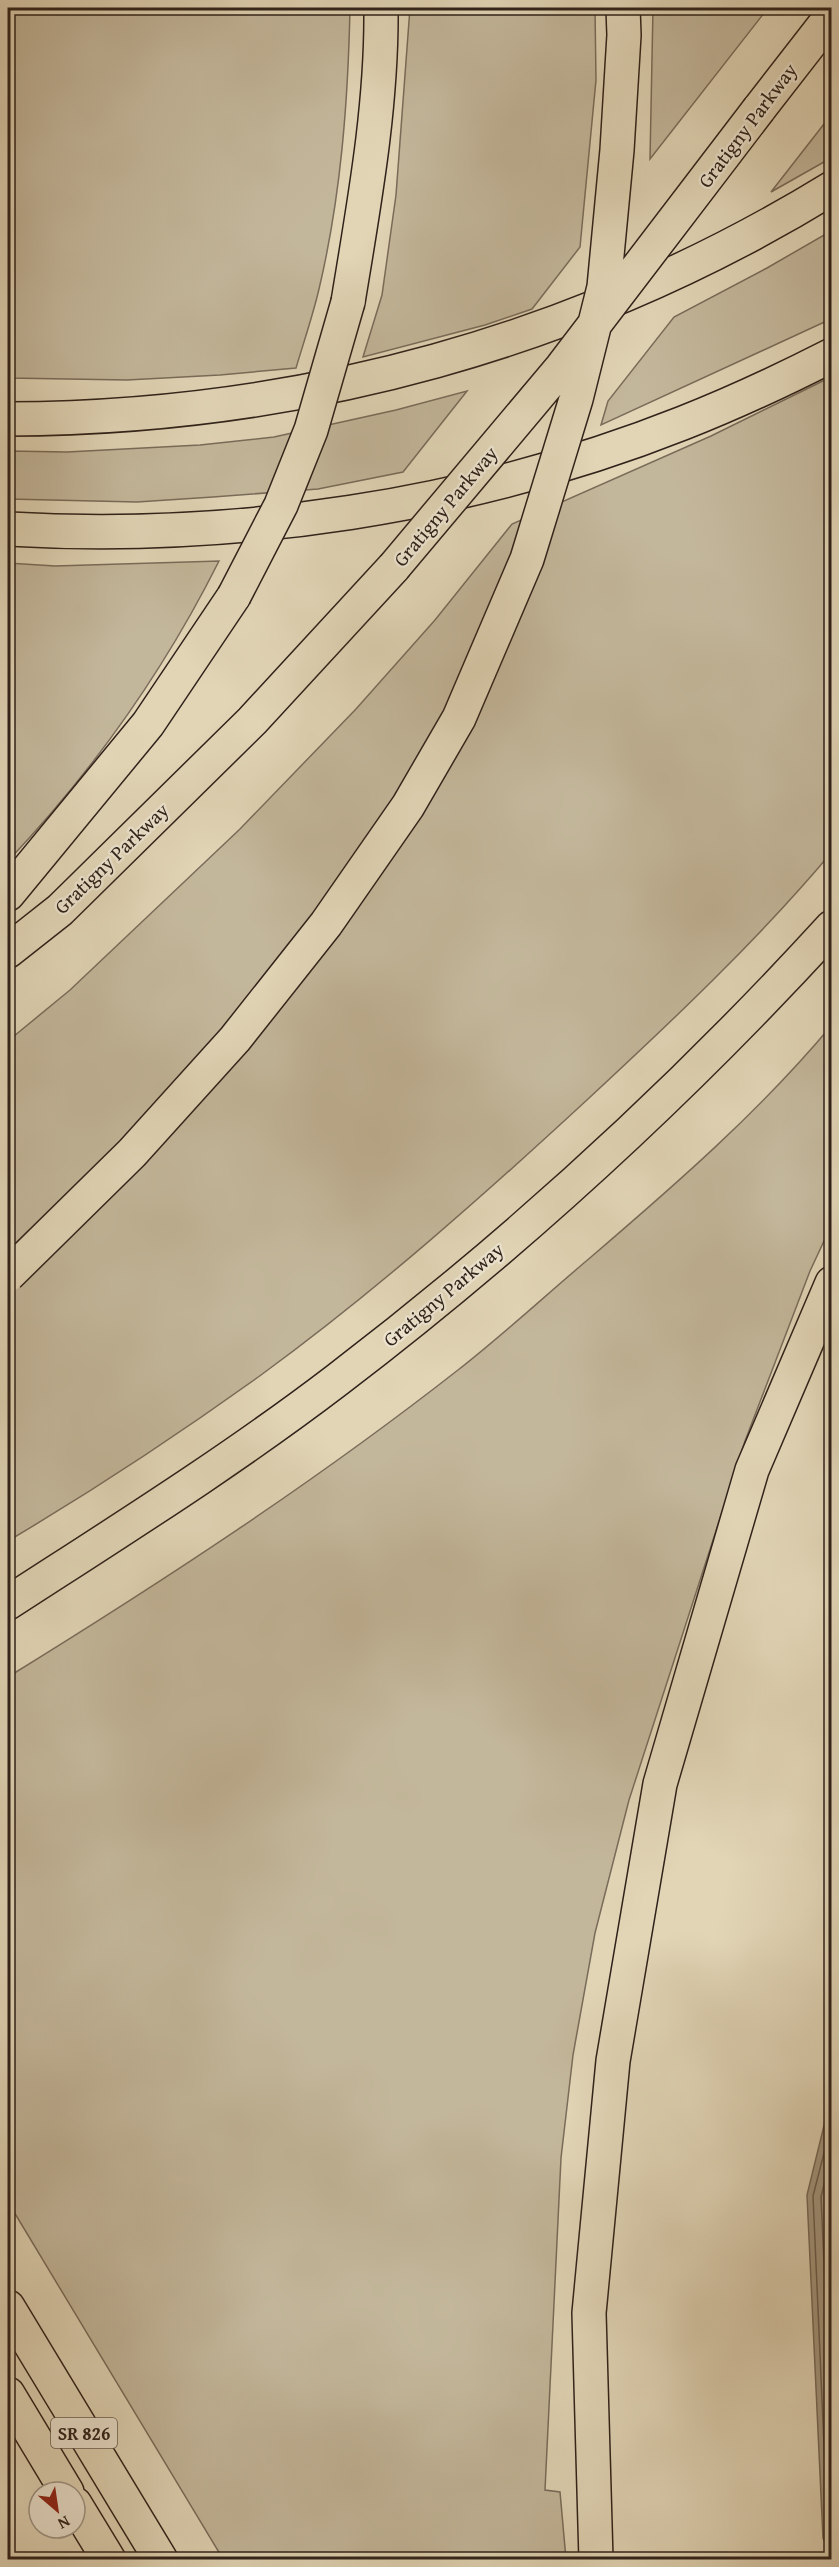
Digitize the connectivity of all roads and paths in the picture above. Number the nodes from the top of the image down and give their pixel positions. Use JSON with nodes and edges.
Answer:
{"nodes":[{"id":1,"x":381,"y":8,"type":"edge"},
{"id":2,"x":622,"y":8,"type":"edge"},
{"id":3,"x":831,"y":15,"type":"edge"},
{"id":4,"x":831,"y":188,"type":"edge"},
{"id":5,"x":831,"y":356,"type":"edge"},
{"id":6,"x":8,"y":419,"type":"edge"},
{"id":7,"x":8,"y":529,"type":"edge"},
{"id":8,"x":8,"y":894,"type":"edge"},
{"id":9,"x":831,"y":927,"type":"edge"},
{"id":10,"x":8,"y":951,"type":"edge"},
{"id":11,"x":8,"y":1275,"type":"edge"},
{"id":12,"x":831,"y":1283,"type":"edge"},
{"id":13,"x":8,"y":1603,"type":"edge"},
{"id":14,"x":8,"y":2307,"type":"edge"},
{"id":15,"x":8,"y":2394,"type":"edge"},
{"id":16,"x":61,"y":2480,"type":"edge"},
{"id":17,"x":87,"y":2523,"type":"edge"},
{"id":18,"x":109,"y":2559,"type":"edge"},
{"id":19,"x":161,"y":2559,"type":"edge"},
{"id":20,"x":596,"y":2559,"type":"edge"}],
"edges":[{"from":1,"to":8,"type":"highway","bridge":true},
{"from":2,"to":11,"type":"highway","bridge":true},
{"from":3,"to":10,"type":"highway","name":"Gratigny Parkway","bridge":true},
{"from":4,"to":6,"type":"highway"},
{"from":5,"to":7,"type":"highway"},
{"from":9,"to":13,"type":"highway","name":"Gratigny Parkway"},
{"from":12,"to":20,"type":"highway"},
{"from":14,"to":19,"type":"highway","number":"SR 826"},
{"from":15,"to":16,"type":"highway"},
{"from":17,"to":18,"type":"highway"}]}
